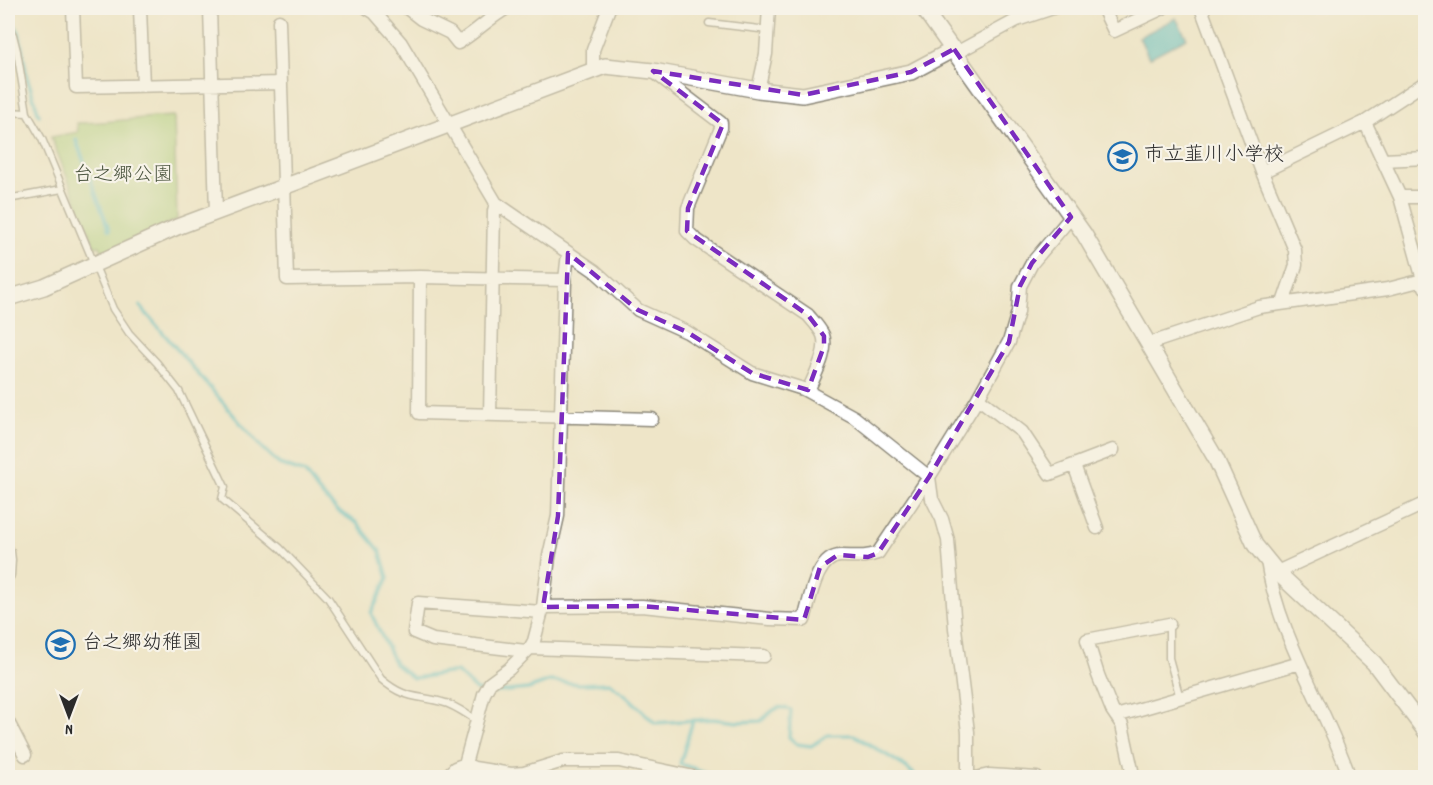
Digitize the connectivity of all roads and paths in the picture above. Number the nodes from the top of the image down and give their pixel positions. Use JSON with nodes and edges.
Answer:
{"nodes":[{"id":1,"x":74,"y":8,"type":"edge"},
{"id":2,"x":140,"y":8,"type":"edge"},
{"id":3,"x":210,"y":8,"type":"edge"},
{"id":4,"x":407,"y":8,"type":"edge"},
{"id":5,"x":507,"y":8,"type":"edge"},
{"id":6,"x":609,"y":8,"type":"edge"},
{"id":7,"x":770,"y":8,"type":"edge"},
{"id":8,"x":923,"y":8,"type":"edge"},
{"id":9,"x":1053,"y":8,"type":"edge"},
{"id":10,"x":1103,"y":8,"type":"edge"},
{"id":11,"x":1163,"y":8,"type":"edge"},
{"id":12,"x":1201,"y":8,"type":"edge"},
{"id":13,"x":374,"y":9,"type":"edge"},
{"id":14,"x":1019,"y":13,"type":"edge"},
{"id":15,"x":279,"y":21,"type":"dead end"},
{"id":16,"x":709,"y":23,"type":"dead end"},
{"id":17,"x":8,"y":26,"type":"edge"},
{"id":18,"x":769,"y":30,"type":"junction"},
{"id":19,"x":955,"y":51,"type":"junction"},
{"id":20,"x":593,"y":69,"type":"junction"},
{"id":21,"x":653,"y":71,"type":"junction"},
{"id":22,"x":1425,"y":82,"type":"edge"},
{"id":23,"x":281,"y":83,"type":"junction"},
{"id":24,"x":211,"y":84,"type":"junction"},
{"id":25,"x":143,"y":86,"type":"junction"},
{"id":26,"x":758,"y":90,"type":"junction"},
{"id":27,"x":8,"y":112,"type":"edge"},
{"id":28,"x":27,"y":113,"type":"junction"},
{"id":29,"x":1365,"y":122,"type":"junction"},
{"id":30,"x":448,"y":124,"type":"junction"},
{"id":31,"x":1425,"y":158,"type":"edge"},
{"id":32,"x":1383,"y":160,"type":"junction"},
{"id":33,"x":1262,"y":172,"type":"junction"},
{"id":34,"x":283,"y":187,"type":"junction"},
{"id":35,"x":62,"y":189,"type":"junction"},
{"id":36,"x":1400,"y":197,"type":"junction"},
{"id":37,"x":1425,"y":197,"type":"edge"},
{"id":38,"x":8,"y":200,"type":"edge"},
{"id":39,"x":496,"y":203,"type":"junction"},
{"id":40,"x":216,"y":212,"type":"junction"},
{"id":41,"x":1071,"y":217,"type":"junction"},
{"id":42,"x":568,"y":253,"type":"junction"},
{"id":43,"x":94,"y":264,"type":"junction"},
{"id":44,"x":420,"y":277,"type":"junction"},
{"id":45,"x":493,"y":279,"type":"junction"},
{"id":46,"x":565,"y":280,"type":"junction"},
{"id":47,"x":1424,"y":280,"type":"edge"},
{"id":48,"x":8,"y":298,"type":"edge"},
{"id":49,"x":1283,"y":303,"type":"junction"},
{"id":50,"x":1148,"y":344,"type":"junction"},
{"id":51,"x":808,"y":391,"type":"junction"},
{"id":52,"x":978,"y":398,"type":"junction"},
{"id":53,"x":490,"y":415,"type":"junction"},
{"id":54,"x":561,"y":418,"type":"junction"},
{"id":55,"x":652,"y":419,"type":"dead end"},
{"id":56,"x":1113,"y":450,"type":"dead end"},
{"id":57,"x":1074,"y":465,"type":"junction"},
{"id":58,"x":929,"y":477,"type":"junction"},
{"id":59,"x":1425,"y":503,"type":"edge"},
{"id":60,"x":1096,"y":528,"type":"dead end"},
{"id":61,"x":8,"y":552,"type":"edge"},
{"id":62,"x":1272,"y":566,"type":"junction"},
{"id":63,"x":8,"y":575,"type":"edge"},
{"id":64,"x":542,"y":610,"type":"junction"},
{"id":65,"x":1169,"y":624,"type":"joint"},
{"id":66,"x":528,"y":650,"type":"junction"},
{"id":67,"x":764,"y":656,"type":"dead end"},
{"id":68,"x":1300,"y":663,"type":"junction"},
{"id":69,"x":1180,"y":698,"type":"junction"},
{"id":70,"x":1116,"y":716,"type":"junction"},
{"id":71,"x":476,"y":720,"type":"junction"},
{"id":72,"x":8,"y":722,"type":"edge"},
{"id":73,"x":1425,"y":732,"type":"edge"},
{"id":74,"x":24,"y":755,"type":"dead end"},
{"id":75,"x":465,"y":764,"type":"junction"},
{"id":76,"x":525,"y":775,"type":"edge"},
{"id":77,"x":445,"y":777,"type":"edge"},
{"id":78,"x":699,"y":777,"type":"edge"},
{"id":79,"x":968,"y":777,"type":"edge"},
{"id":80,"x":976,"y":777,"type":"edge"},
{"id":81,"x":1036,"y":777,"type":"edge"},
{"id":82,"x":1125,"y":777,"type":"edge"},
{"id":83,"x":1350,"y":777,"type":"edge"}],
"edges":[{"from":1,"to":25,"type":"street"},
{"from":2,"to":25,"type":"street"},
{"from":3,"to":24,"type":"street"},
{"from":4,"to":5,"type":"street"},
{"from":6,"to":20,"type":"street"},
{"from":7,"to":18,"type":"street"},
{"from":8,"to":19,"type":"street"},
{"from":9,"to":14,"type":"street"},
{"from":10,"to":11,"type":"street"},
{"from":12,"to":33,"type":"street"},
{"from":13,"to":30,"type":"street"},
{"from":14,"to":19,"type":"street"},
{"from":15,"to":23,"type":"street"},
{"from":16,"to":18,"type":"lane"},
{"from":17,"to":28,"type":"lane"},
{"from":18,"to":26,"type":"street"},
{"from":19,"to":26,"type":"street"},
{"from":19,"to":41,"type":"street"},
{"from":20,"to":21,"type":"street"},
{"from":20,"to":30,"type":"street"},
{"from":21,"to":26,"type":"street"},
{"from":21,"to":51,"type":"street"},
{"from":22,"to":29,"type":"street"},
{"from":23,"to":24,"type":"street"},
{"from":23,"to":34,"type":"street"},
{"from":24,"to":25,"type":"street"},
{"from":24,"to":40,"type":"street"},
{"from":27,"to":28,"type":"lane"},
{"from":28,"to":35,"type":"lane"},
{"from":29,"to":32,"type":"street"},
{"from":29,"to":33,"type":"street"},
{"from":30,"to":34,"type":"street"},
{"from":30,"to":39,"type":"street"},
{"from":31,"to":32,"type":"street"},
{"from":32,"to":36,"type":"street"},
{"from":33,"to":49,"type":"street"},
{"from":34,"to":40,"type":"street"},
{"from":34,"to":44,"type":"street"},
{"from":35,"to":38,"type":"lane"},
{"from":35,"to":43,"type":"lane"},
{"from":36,"to":37,"type":"street"},
{"from":36,"to":47,"type":"street"},
{"from":39,"to":42,"type":"street"},
{"from":39,"to":45,"type":"street"},
{"from":40,"to":43,"type":"street"},
{"from":41,"to":50,"type":"street"},
{"from":41,"to":52,"type":"street"},
{"from":42,"to":46,"type":"street"},
{"from":42,"to":51,"type":"street"},
{"from":43,"to":48,"type":"street"},
{"from":43,"to":71,"type":"lane"},
{"from":44,"to":45,"type":"street"},
{"from":44,"to":53,"type":"street"},
{"from":45,"to":46,"type":"street"},
{"from":45,"to":53,"type":"street"},
{"from":46,"to":54,"type":"street"},
{"from":47,"to":49,"type":"street"},
{"from":49,"to":50,"type":"street"},
{"from":50,"to":62,"type":"street"},
{"from":51,"to":58,"type":"street"},
{"from":52,"to":57,"type":"street"},
{"from":52,"to":58,"type":"street"},
{"from":53,"to":54,"type":"street"},
{"from":54,"to":55,"type":"street"},
{"from":54,"to":64,"type":"street"},
{"from":56,"to":57,"type":"street"},
{"from":57,"to":60,"type":"street"},
{"from":58,"to":64,"type":"street"},
{"from":58,"to":79,"type":"street"},
{"from":59,"to":62,"type":"street"},
{"from":61,"to":63,"type":"street"},
{"from":62,"to":68,"type":"street"},
{"from":62,"to":73,"type":"street"},
{"from":64,"to":66,"type":"street"},
{"from":64,"to":66,"type":"street"},
{"from":65,"to":69,"type":"lane"},
{"from":65,"to":70,"type":"street"},
{"from":66,"to":67,"type":"street"},
{"from":66,"to":71,"type":"street"},
{"from":68,"to":69,"type":"street"},
{"from":68,"to":83,"type":"street"},
{"from":69,"to":70,"type":"street"},
{"from":70,"to":82,"type":"street"},
{"from":71,"to":75,"type":"street"},
{"from":72,"to":74,"type":"street"},
{"from":75,"to":76,"type":"street"},
{"from":75,"to":77,"type":"street"},
{"from":76,"to":78,"type":"street"},
{"from":80,"to":81,"type":"street"}]}
